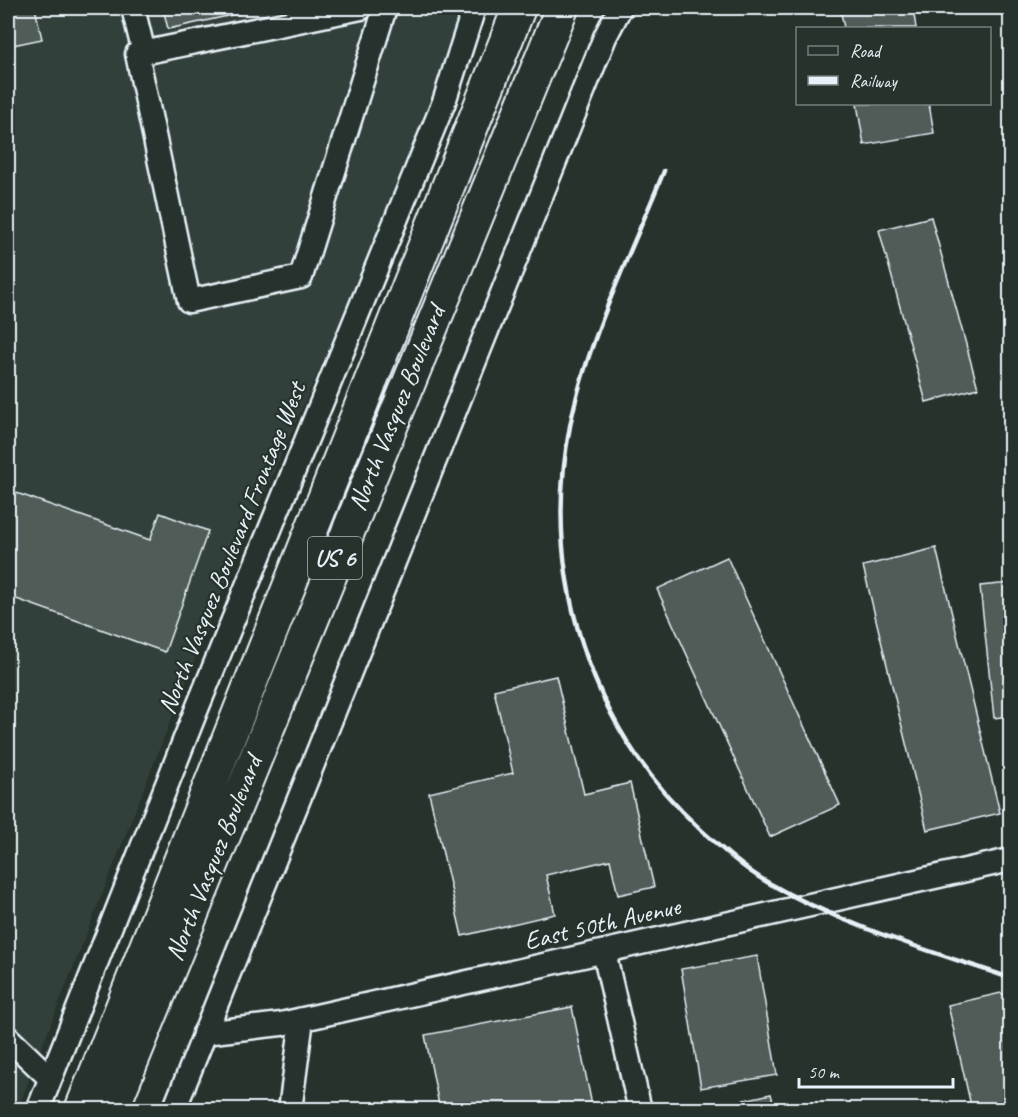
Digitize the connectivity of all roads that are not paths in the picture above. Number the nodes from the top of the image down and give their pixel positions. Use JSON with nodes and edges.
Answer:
{"nodes":[{"id":1,"x":133,"y":8,"type":"edge"},
{"id":2,"x":361,"y":8,"type":"edge"},
{"id":3,"x":385,"y":8,"type":"edge"},
{"id":4,"x":474,"y":8,"type":"edge"},
{"id":5,"x":519,"y":8,"type":"edge"},
{"id":6,"x":562,"y":8,"type":"edge"},
{"id":7,"x":620,"y":8,"type":"edge"},
{"id":8,"x":144,"y":53,"type":"junction"},
{"id":9,"x":1011,"y":860,"type":"edge"},
{"id":10,"x":604,"y":952,"type":"junction"},
{"id":11,"x":302,"y":1019,"type":"junction"},
{"id":12,"x":204,"y":1033,"type":"junction"},
{"id":13,"x":8,"y":1038,"type":"edge"},
{"id":14,"x":50,"y":1078,"type":"junction"},
{"id":15,"x":38,"y":1110,"type":"edge"},
{"id":16,"x":81,"y":1110,"type":"edge"},
{"id":17,"x":112,"y":1110,"type":"edge"},
{"id":18,"x":174,"y":1110,"type":"edge"},
{"id":19,"x":290,"y":1110,"type":"edge"},
{"id":20,"x":640,"y":1110,"type":"edge"}],
"edges":[{"from":1,"to":8,"type":"street"},
{"from":2,"to":8,"type":"street"},
{"from":3,"to":8,"type":"street"},
{"from":4,"to":14,"type":"street","name":"North Vasquez Boulevard Frontage West"},
{"from":5,"to":16,"type":"highway","name":"North Vasquez Boulevard","number":"US 6"},
{"from":6,"to":17,"type":"highway","name":"North Vasquez Boulevard","number":"US 6"},
{"from":7,"to":12,"type":"street"},
{"from":9,"to":10,"type":"street","name":"East 50th Avenue"},
{"from":10,"to":11,"type":"street","name":"East 50th Avenue"},
{"from":10,"to":20,"type":"street"},
{"from":11,"to":12,"type":"street","name":"East 50th Avenue"},
{"from":11,"to":19,"type":"street"},
{"from":12,"to":18,"type":"street"},
{"from":13,"to":14,"type":"street"},
{"from":14,"to":15,"type":"street","name":"North Vasquez Boulevard Frontage West"}]}
